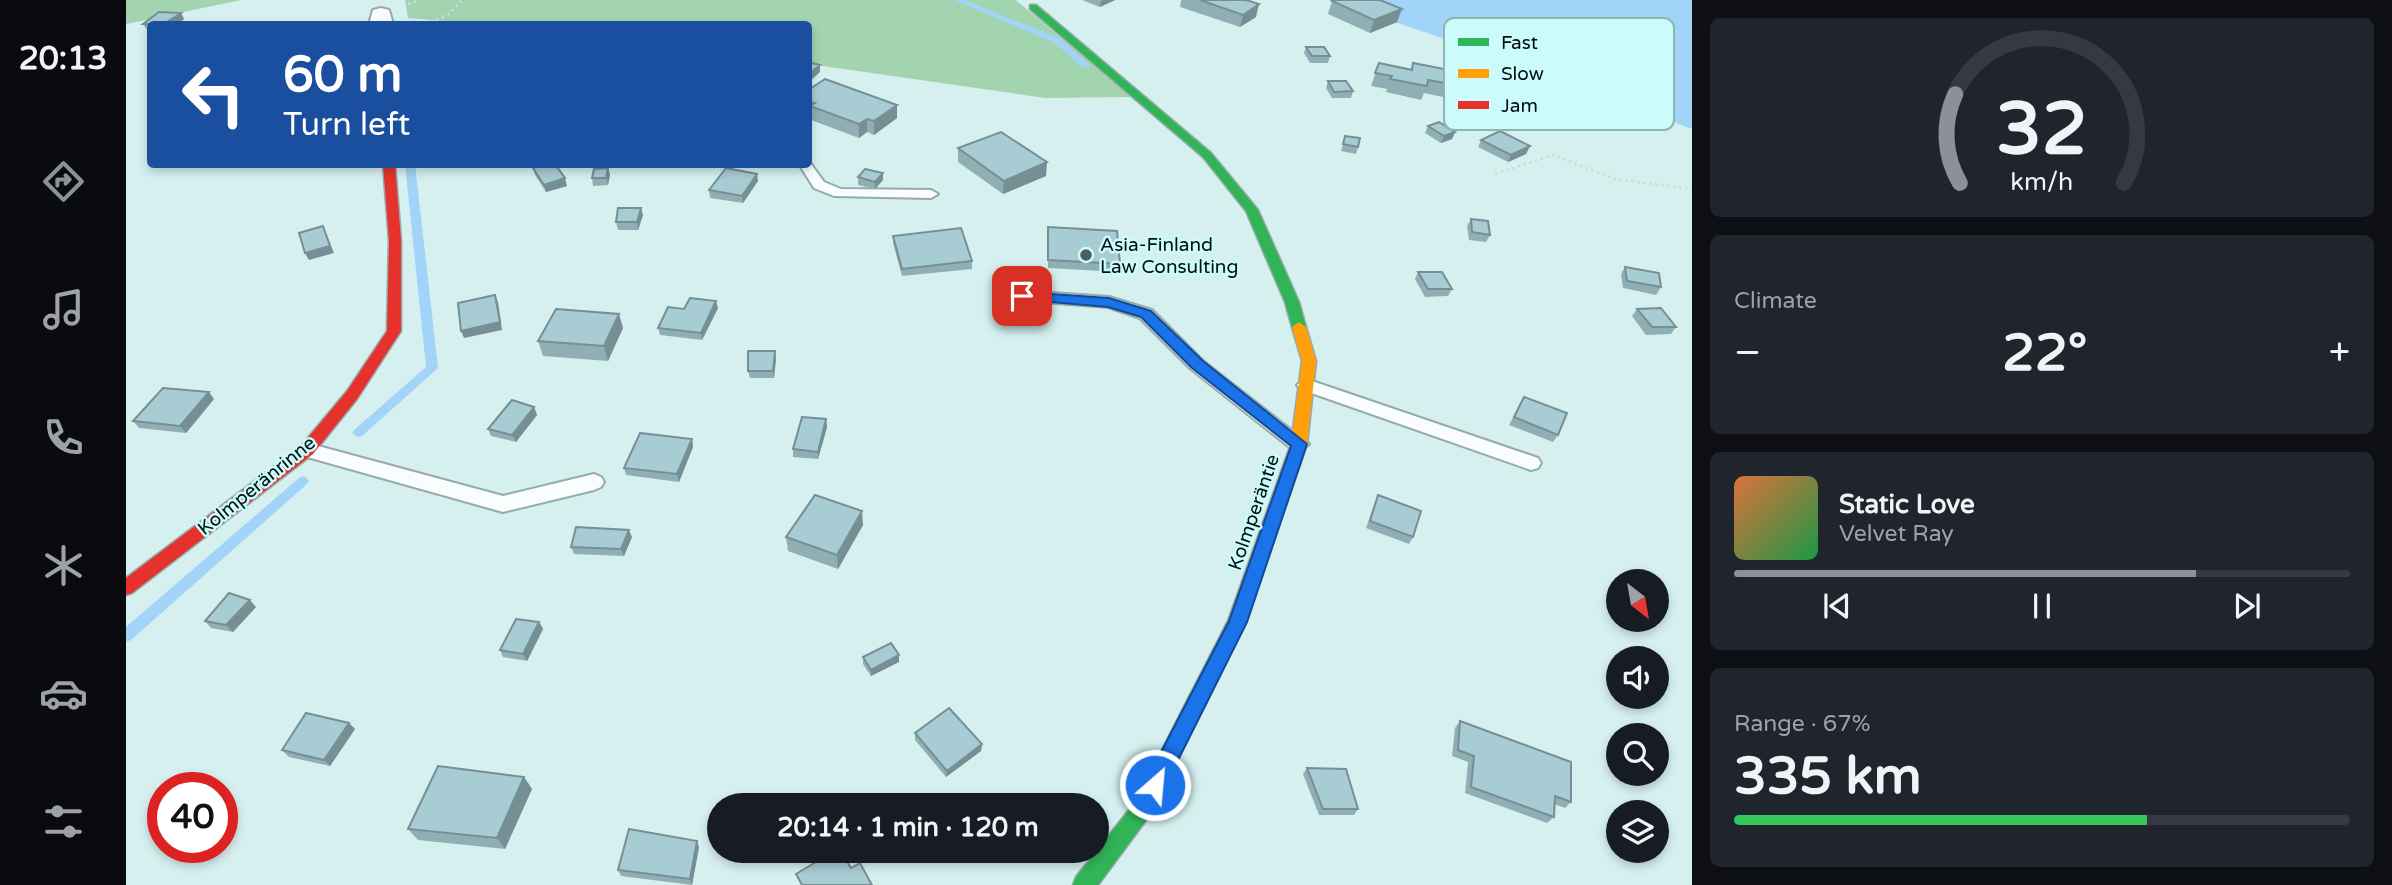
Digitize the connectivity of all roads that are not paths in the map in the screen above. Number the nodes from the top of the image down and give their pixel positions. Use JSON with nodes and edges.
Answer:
{"nodes":[{"id":1,"x":1029,"y":3,"type":"edge"},
{"id":2,"x":389,"y":168,"type":"edge"},
{"id":3,"x":808,"y":168,"type":"edge"},
{"id":4,"x":932,"y":194,"type":"dead end"},
{"id":5,"x":1022,"y":296,"type":"dead end"},
{"id":6,"x":1306,"y":385,"type":"junction"},
{"id":7,"x":1299,"y":444,"type":"junction"},
{"id":8,"x":307,"y":450,"type":"junction"},
{"id":9,"x":1531,"y":463,"type":"dead end"},
{"id":10,"x":594,"y":482,"type":"dead end"},
{"id":11,"x":126,"y":588,"type":"edge"},
{"id":12,"x":1084,"y":885,"type":"edge"}],
"edges":[{"from":1,"to":6,"type":"street","name":"Kolmperäntie"},
{"from":2,"to":8,"type":"street","name":"Kolmperänrinne"},
{"from":3,"to":4,"type":"lane"},
{"from":5,"to":7,"type":"lane"},
{"from":6,"to":7,"type":"street","name":"Kolmperäntie"},
{"from":6,"to":9,"type":"lane"},
{"from":7,"to":12,"type":"street","name":"Kolmperäntie"},
{"from":8,"to":10,"type":"lane"},
{"from":8,"to":11,"type":"street","name":"Kolmperänrinne"}]}
